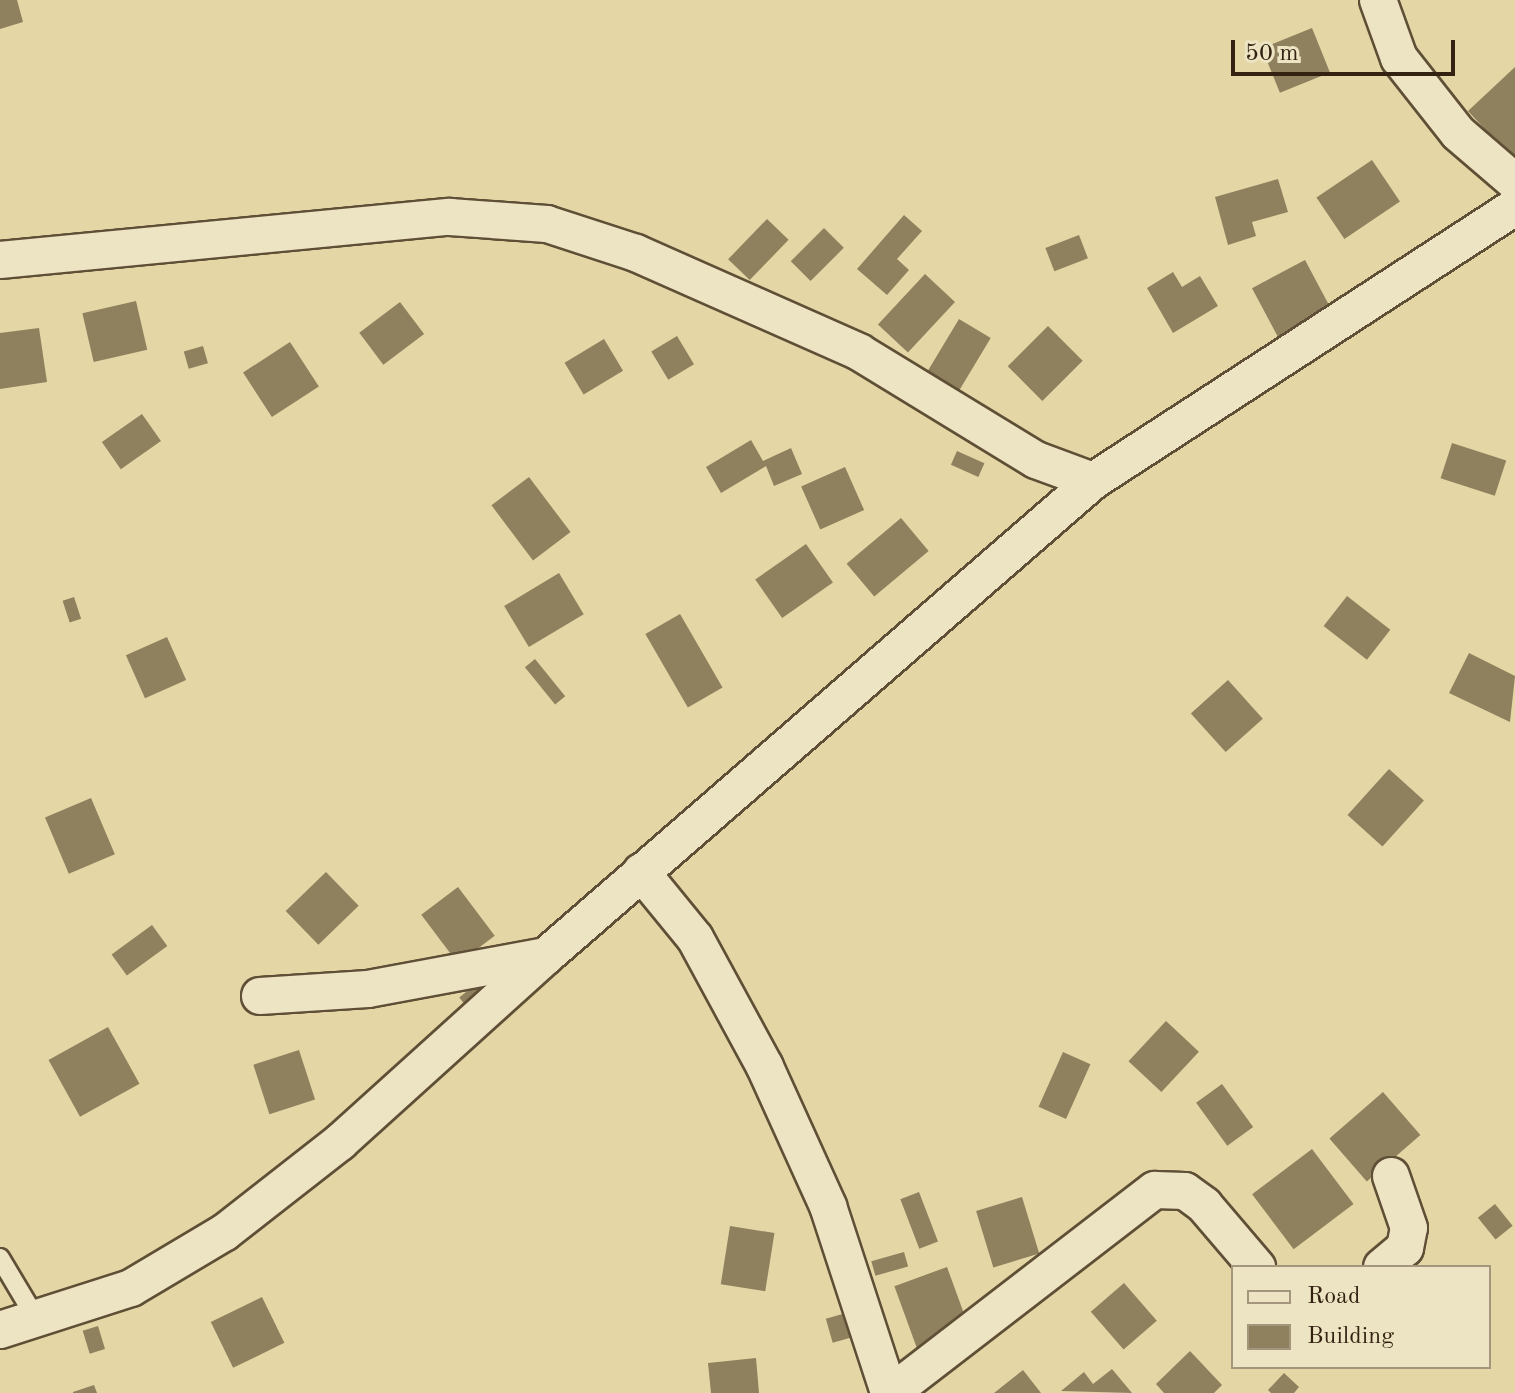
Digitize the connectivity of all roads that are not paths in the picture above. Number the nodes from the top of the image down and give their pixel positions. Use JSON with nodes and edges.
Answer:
{"nodes":[{"id":1,"x":1378,"y":0,"type":"edge"},
{"id":2,"x":1515,"y":182,"type":"edge"},
{"id":3,"x":1515,"y":207,"type":"edge"},
{"id":4,"x":0,"y":260,"type":"edge"},
{"id":5,"x":1093,"y":481,"type":"junction"},
{"id":6,"x":641,"y":872,"type":"junction"},
{"id":7,"x":546,"y":956,"type":"junction"},
{"id":8,"x":260,"y":996,"type":"dead end"},
{"id":9,"x":1391,"y":1176,"type":"dead end"},
{"id":10,"x":0,"y":1258,"type":"edge"},
{"id":11,"x":1255,"y":1265,"type":"edge"},
{"id":12,"x":1384,"y":1265,"type":"edge"},
{"id":13,"x":37,"y":1320,"type":"junction"},
{"id":14,"x":0,"y":1330,"type":"edge"},
{"id":15,"x":890,"y":1393,"type":"edge"}],
"edges":[{"from":1,"to":2,"type":"street"},
{"from":3,"to":5,"type":"street"},
{"from":4,"to":5,"type":"street"},
{"from":5,"to":6,"type":"street"},
{"from":6,"to":7,"type":"street"},
{"from":6,"to":15,"type":"street"},
{"from":7,"to":8,"type":"street"},
{"from":7,"to":13,"type":"street"},
{"from":9,"to":12,"type":"street"},
{"from":10,"to":13,"type":"lane"},
{"from":11,"to":15,"type":"street"},
{"from":13,"to":14,"type":"street"}]}
